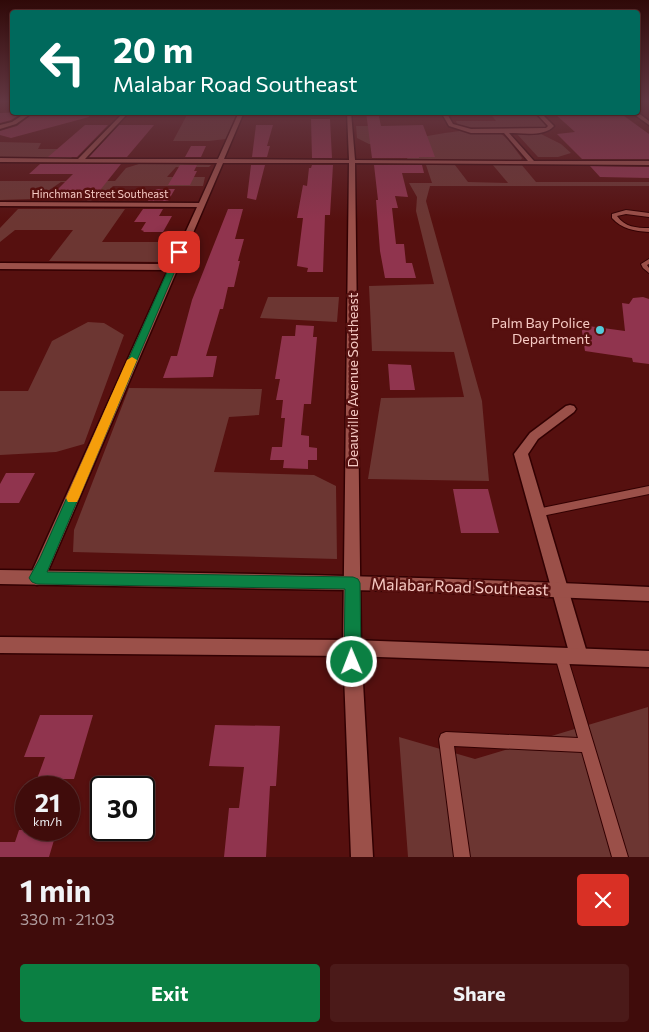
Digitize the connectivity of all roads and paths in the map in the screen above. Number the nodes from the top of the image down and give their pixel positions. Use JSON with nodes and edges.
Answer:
{"nodes":[{"id":1,"x":99,"y":141,"type":"edge"},
{"id":2,"x":230,"y":141,"type":"edge"},
{"id":3,"x":350,"y":141,"type":"edge"},
{"id":4,"x":514,"y":141,"type":"edge"},
{"id":5,"x":0,"y":160,"type":"edge"},
{"id":6,"x":80,"y":160,"type":"junction"},
{"id":7,"x":221,"y":162,"type":"junction"},
{"id":8,"x":352,"y":162,"type":"junction"},
{"id":9,"x":533,"y":163,"type":"junction"},
{"id":10,"x":649,"y":164,"type":"edge"},
{"id":11,"x":0,"y":204,"type":"edge"},
{"id":12,"x":200,"y":205,"type":"junction"},
{"id":13,"x":649,"y":215,"type":"edge"},
{"id":14,"x":649,"y":230,"type":"edge"},
{"id":15,"x":649,"y":262,"type":"edge"},
{"id":16,"x":0,"y":266,"type":"edge"},
{"id":17,"x":172,"y":267,"type":"junction"},
{"id":18,"x":649,"y":271,"type":"edge"},
{"id":19,"x":570,"y":409,"type":"dead end"},
{"id":20,"x":649,"y":490,"type":"edge"},
{"id":21,"x":537,"y":513,"type":"junction"},
{"id":22,"x":0,"y":577,"type":"edge"},
{"id":23,"x":37,"y":578,"type":"junction"},
{"id":24,"x":353,"y":583,"type":"junction"},
{"id":25,"x":560,"y":589,"type":"junction"},
{"id":26,"x":649,"y":594,"type":"edge"},
{"id":27,"x":1,"y":648,"type":"edge"},
{"id":28,"x":352,"y":648,"type":"junction"},
{"id":29,"x":570,"y":656,"type":"junction"},
{"id":30,"x":649,"y":659,"type":"edge"},
{"id":31,"x":588,"y":745,"type":"junction"},
{"id":32,"x":362,"y":857,"type":"edge"},
{"id":33,"x":462,"y":857,"type":"edge"},
{"id":34,"x":620,"y":857,"type":"edge"}],
"edges":[{"from":1,"to":6,"type":"street"},
{"from":2,"to":7,"type":"street"},
{"from":3,"to":8,"type":"street","name":"Deauville Avenue Southeast"},
{"from":4,"to":9,"type":"street"},
{"from":5,"to":6,"type":"street"},
{"from":6,"to":7,"type":"street"},
{"from":7,"to":8,"type":"street"},
{"from":7,"to":12,"type":"street"},
{"from":8,"to":9,"type":"street"},
{"from":8,"to":24,"type":"street","name":"Deauville Avenue Southeast"},
{"from":9,"to":10,"type":"street"},
{"from":11,"to":12,"type":"street","name":"Hinchman Street Southeast"},
{"from":12,"to":17,"type":"street"},
{"from":13,"to":14,"type":"lane"},
{"from":15,"to":18,"type":"lane"},
{"from":16,"to":17,"type":"street"},
{"from":17,"to":23,"type":"street"},
{"from":19,"to":21,"type":"street"},
{"from":20,"to":21,"type":"lane"},
{"from":21,"to":25,"type":"street"},
{"from":22,"to":23,"type":"street","name":"Malabar Road Southeast"},
{"from":23,"to":24,"type":"street","name":"Malabar Road Southeast"},
{"from":24,"to":25,"type":"street","name":"Malabar Road Southeast"},
{"from":24,"to":28,"type":"street","name":"Deauville Avenue Southeast"},
{"from":25,"to":26,"type":"street","name":"Malabar Road Southeast"},
{"from":25,"to":29,"type":"street"},
{"from":27,"to":28,"type":"street"},
{"from":28,"to":29,"type":"street"},
{"from":28,"to":32,"type":"street","name":"Deauville Avenue Southeast"},
{"from":29,"to":30,"type":"street"},
{"from":29,"to":31,"type":"lane"},
{"from":31,"to":33,"type":"lane"},
{"from":31,"to":34,"type":"lane"}]}
